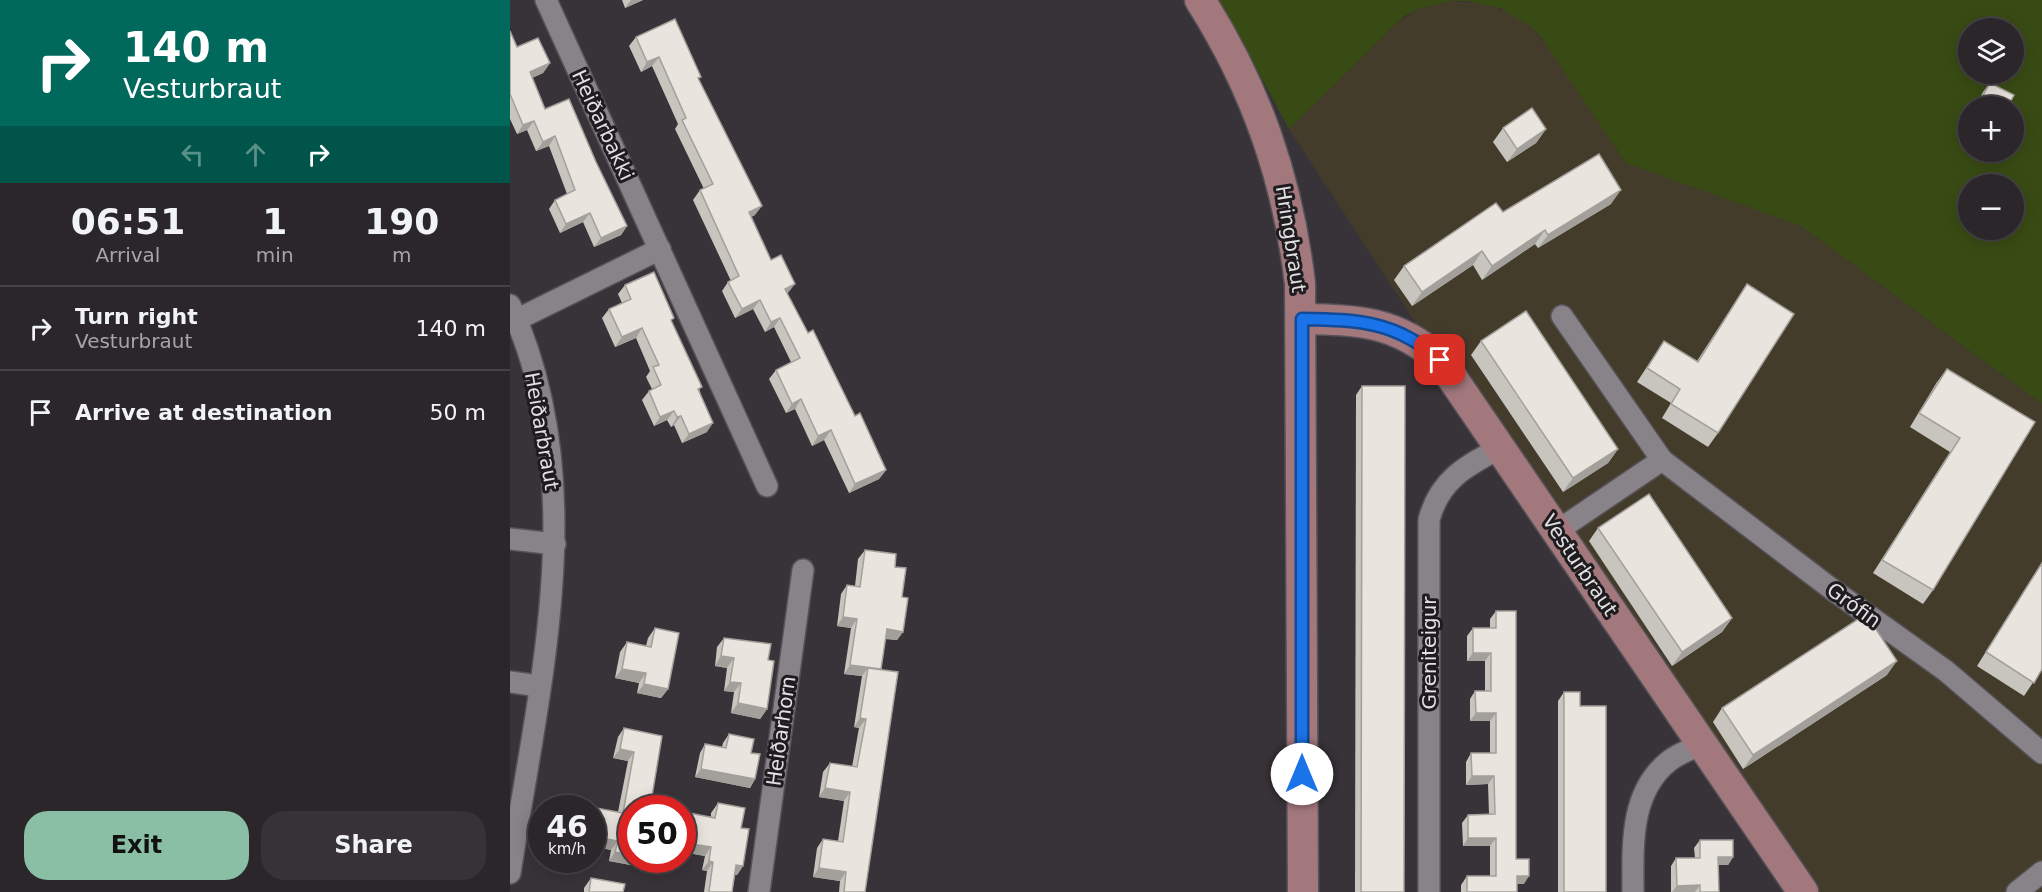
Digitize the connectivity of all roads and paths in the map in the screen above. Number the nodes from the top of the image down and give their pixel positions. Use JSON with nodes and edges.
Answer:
{"nodes":[{"id":1,"x":546,"y":0,"type":"edge"},
{"id":2,"x":1200,"y":0,"type":"edge"},
{"id":3,"x":660,"y":249,"type":"junction"},
{"id":4,"x":512,"y":316,"type":"edge"},
{"id":5,"x":1562,"y":316,"type":"dead end"},
{"id":6,"x":1302,"y":319,"type":"junction"},
{"id":7,"x":1500,"y":448,"type":"junction"},
{"id":8,"x":1662,"y":460,"type":"junction"},
{"id":9,"x":767,"y":486,"type":"dead end"},
{"id":10,"x":1557,"y":531,"type":"junction"},
{"id":11,"x":510,"y":539,"type":"edge"},
{"id":12,"x":555,"y":544,"type":"junction"},
{"id":13,"x":803,"y":570,"type":"dead end"},
{"id":14,"x":510,"y":682,"type":"edge"},
{"id":15,"x":539,"y":686,"type":"junction"},
{"id":16,"x":1702,"y":744,"type":"junction"},
{"id":17,"x":2042,"y":753,"type":"edge"},
{"id":18,"x":515,"y":813,"type":"edge"},
{"id":19,"x":2042,"y":872,"type":"edge"},
{"id":20,"x":510,"y":873,"type":"edge"},
{"id":21,"x":759,"y":892,"type":"edge"},
{"id":22,"x":1302,"y":892,"type":"edge"},
{"id":23,"x":1429,"y":892,"type":"edge"},
{"id":24,"x":1633,"y":892,"type":"edge"},
{"id":25,"x":1803,"y":892,"type":"edge"},
{"id":26,"x":2017,"y":892,"type":"edge"}],
"edges":[{"from":1,"to":3,"type":"street","name":"Heiðarbakki"},
{"from":2,"to":6,"type":"main road","name":"Hringbraut"},
{"from":3,"to":4,"type":"street"},
{"from":3,"to":9,"type":"street","name":"Heiðarbakki"},
{"from":4,"to":12,"type":"street","name":"Heiðarbraut"},
{"from":5,"to":8,"type":"street","name":"Grófin"},
{"from":6,"to":7,"type":"main road","name":"Vesturbraut"},
{"from":6,"to":22,"type":"main road","name":"Hringbraut"},
{"from":7,"to":10,"type":"main road","name":"Vesturbraut"},
{"from":7,"to":23,"type":"street","name":"Greniteigur"},
{"from":8,"to":10,"type":"street"},
{"from":8,"to":17,"type":"street","name":"Grófin"},
{"from":10,"to":16,"type":"main road","name":"Vesturbraut"},
{"from":11,"to":12,"type":"street"},
{"from":12,"to":15,"type":"street","name":"Heiðarbraut"},
{"from":13,"to":21,"type":"street","name":"Heiðarhorn"},
{"from":14,"to":15,"type":"street"},
{"from":15,"to":18,"type":"street","name":"Heiðarbraut"},
{"from":16,"to":24,"type":"street"},
{"from":16,"to":25,"type":"main road","name":"Vesturbraut"},
{"from":18,"to":20,"type":"street","name":"Heiðarbraut"},
{"from":19,"to":26,"type":"street"}]}
